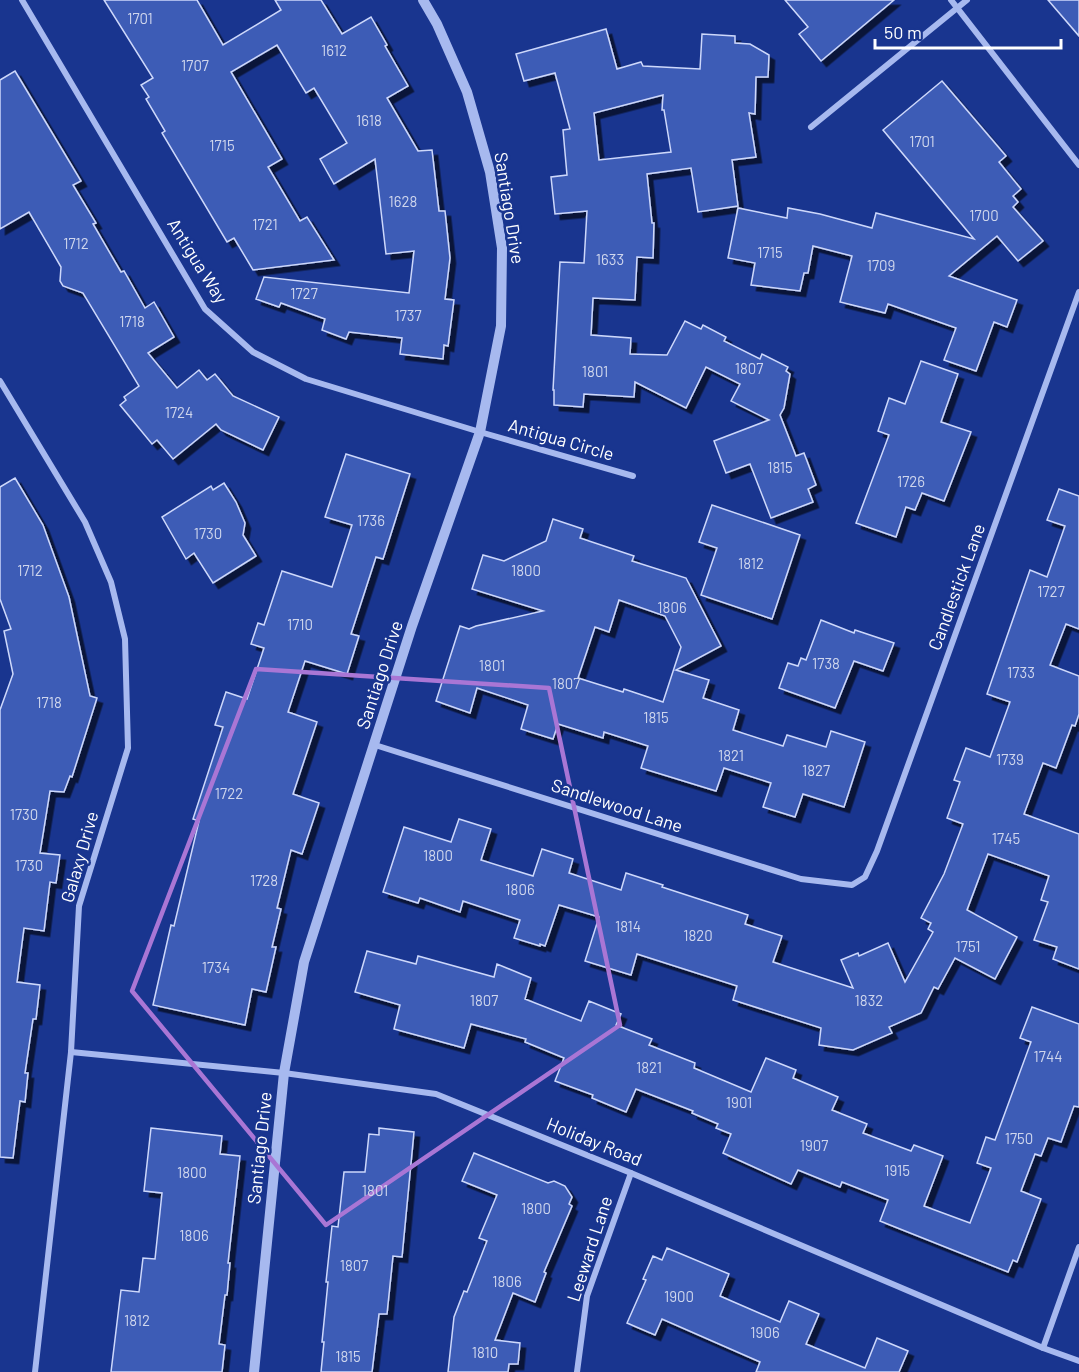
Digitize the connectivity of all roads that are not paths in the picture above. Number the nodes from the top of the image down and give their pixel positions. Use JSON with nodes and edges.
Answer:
{"nodes":[{"id":1,"x":22,"y":0,"type":"edge"},
{"id":2,"x":423,"y":0,"type":"edge"},
{"id":3,"x":951,"y":0,"type":"edge"},
{"id":4,"x":967,"y":0,"type":"edge"},
{"id":5,"x":957,"y":8,"type":"junction"},
{"id":6,"x":811,"y":127,"type":"dead end"},
{"id":7,"x":1079,"y":165,"type":"edge"},
{"id":8,"x":1079,"y":292,"type":"edge"},
{"id":9,"x":0,"y":381,"type":"edge"},
{"id":10,"x":480,"y":432,"type":"junction"},
{"id":11,"x":633,"y":477,"type":"dead end"},
{"id":12,"x":375,"y":745,"type":"junction"},
{"id":13,"x":852,"y":885,"type":"joint"},
{"id":14,"x":71,"y":1053,"type":"junction"},
{"id":15,"x":284,"y":1072,"type":"junction"},
{"id":16,"x":631,"y":1173,"type":"junction"},
{"id":17,"x":1079,"y":1246,"type":"edge"},
{"id":18,"x":1043,"y":1348,"type":"junction"},
{"id":19,"x":1079,"y":1361,"type":"edge"},
{"id":20,"x":35,"y":1372,"type":"edge"},
{"id":21,"x":254,"y":1372,"type":"edge"},
{"id":22,"x":577,"y":1372,"type":"edge"}],
"edges":[{"from":1,"to":10,"type":"street","name":"Antigua Way"},
{"from":2,"to":10,"type":"street","name":"Santiago Drive"},
{"from":3,"to":5,"type":"street"},
{"from":4,"to":5,"type":"street"},
{"from":5,"to":6,"type":"street"},
{"from":5,"to":7,"type":"street"},
{"from":8,"to":13,"type":"street","name":"Candlestick Lane"},
{"from":9,"to":14,"type":"street","name":"Galaxy Drive"},
{"from":10,"to":11,"type":"street","name":"Antigua Circle"},
{"from":10,"to":12,"type":"street","name":"Santiago Drive"},
{"from":12,"to":13,"type":"street","name":"Sandlewood Lane"},
{"from":12,"to":15,"type":"street","name":"Santiago Drive"},
{"from":14,"to":15,"type":"street","name":"Holiday Road"},
{"from":14,"to":20,"type":"street","name":"Galaxy Drive"},
{"from":15,"to":16,"type":"street","name":"Holiday Road"},
{"from":15,"to":21,"type":"street","name":"Santiago Drive"},
{"from":16,"to":18,"type":"street","name":"Holiday Road"},
{"from":16,"to":22,"type":"street","name":"Leeward Lane"},
{"from":17,"to":18,"type":"street"},
{"from":18,"to":19,"type":"street","name":"Holiday Road"}]}
